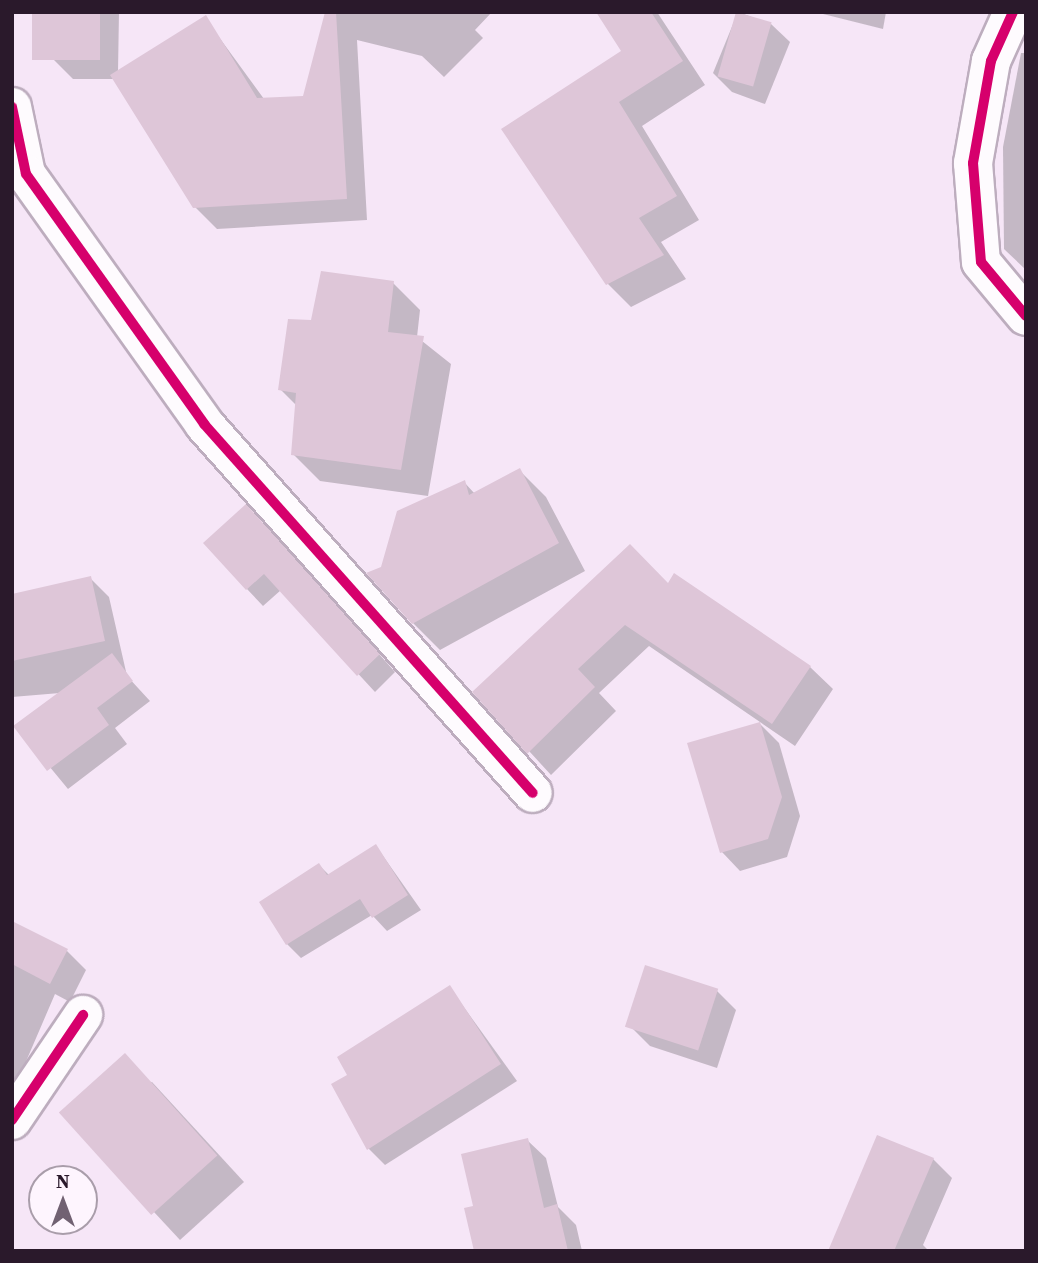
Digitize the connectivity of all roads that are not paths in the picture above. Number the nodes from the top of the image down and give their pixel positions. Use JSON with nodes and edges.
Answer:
{"nodes":[{"id":1,"x":1013,"y":12,"type":"edge"},
{"id":2,"x":12,"y":107,"type":"edge"},
{"id":3,"x":1026,"y":316,"type":"edge"},
{"id":4,"x":533,"y":793,"type":"dead end"},
{"id":5,"x":83,"y":1015,"type":"dead end"},
{"id":6,"x":12,"y":1120,"type":"edge"}],
"edges":[{"from":1,"to":3,"type":"street"},
{"from":2,"to":4,"type":"street"},
{"from":5,"to":6,"type":"street"}]}
